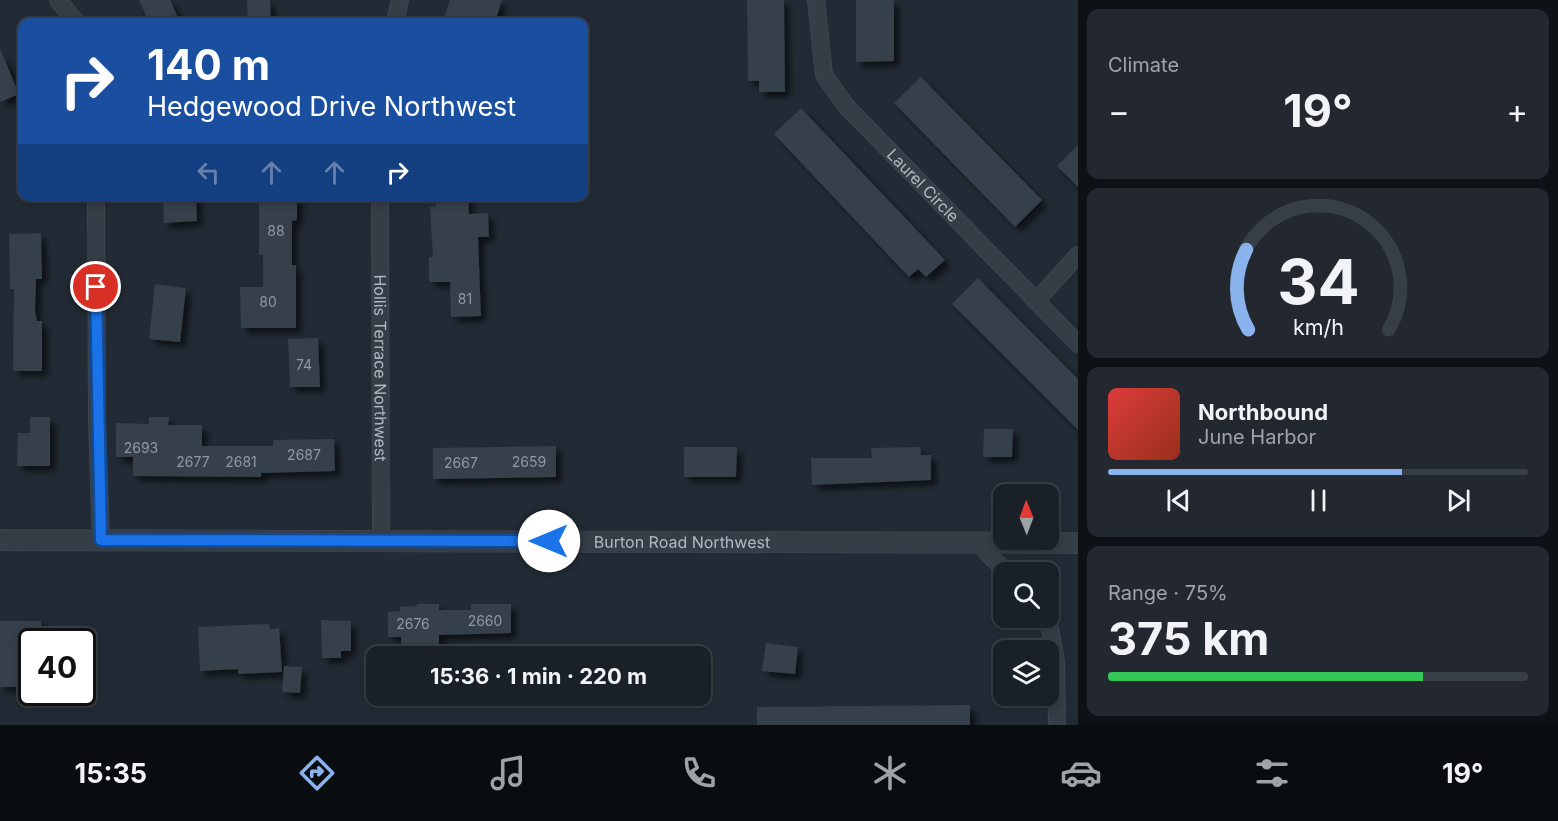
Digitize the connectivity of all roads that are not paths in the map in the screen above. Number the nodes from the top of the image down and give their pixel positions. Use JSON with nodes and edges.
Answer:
{"nodes":[{"id":1,"x":58,"y":0,"type":"edge"},
{"id":2,"x":400,"y":0,"type":"edge"},
{"id":3,"x":816,"y":0,"type":"edge"},
{"id":4,"x":73,"y":18,"type":"edge"},
{"id":5,"x":397,"y":18,"type":"edge"},
{"id":6,"x":96,"y":201,"type":"edge"},
{"id":7,"x":380,"y":201,"type":"edge"},
{"id":8,"x":1078,"y":255,"type":"edge"},
{"id":9,"x":1036,"y":302,"type":"junction"},
{"id":10,"x":1078,"y":344,"type":"edge"},
{"id":11,"x":0,"y":540,"type":"edge"},
{"id":12,"x":101,"y":540,"type":"junction"},
{"id":13,"x":381,"y":540,"type":"junction"},
{"id":14,"x":1078,"y":543,"type":"edge"},
{"id":15,"x":979,"y":544,"type":"junction"},
{"id":16,"x":996,"y":562,"type":"edge"},
{"id":17,"x":1050,"y":628,"type":"edge"},
{"id":18,"x":1057,"y":725,"type":"edge"}],
"edges":[{"from":1,"to":4,"type":"street"},
{"from":2,"to":5,"type":"street"},
{"from":3,"to":9,"type":"street","name":"Laurel Circle"},
{"from":6,"to":12,"type":"street"},
{"from":7,"to":13,"type":"street","name":"Hollis Terrace Northwest"},
{"from":8,"to":9,"type":"street"},
{"from":9,"to":10,"type":"street","name":"Laurel Circle"},
{"from":11,"to":12,"type":"street","name":"Burton Road Northwest"},
{"from":12,"to":13,"type":"street","name":"Burton Road Northwest"},
{"from":13,"to":15,"type":"street","name":"Burton Road Northwest"},
{"from":14,"to":15,"type":"street","name":"Burton Road Northwest"},
{"from":15,"to":16,"type":"street"},
{"from":17,"to":18,"type":"street"}]}
